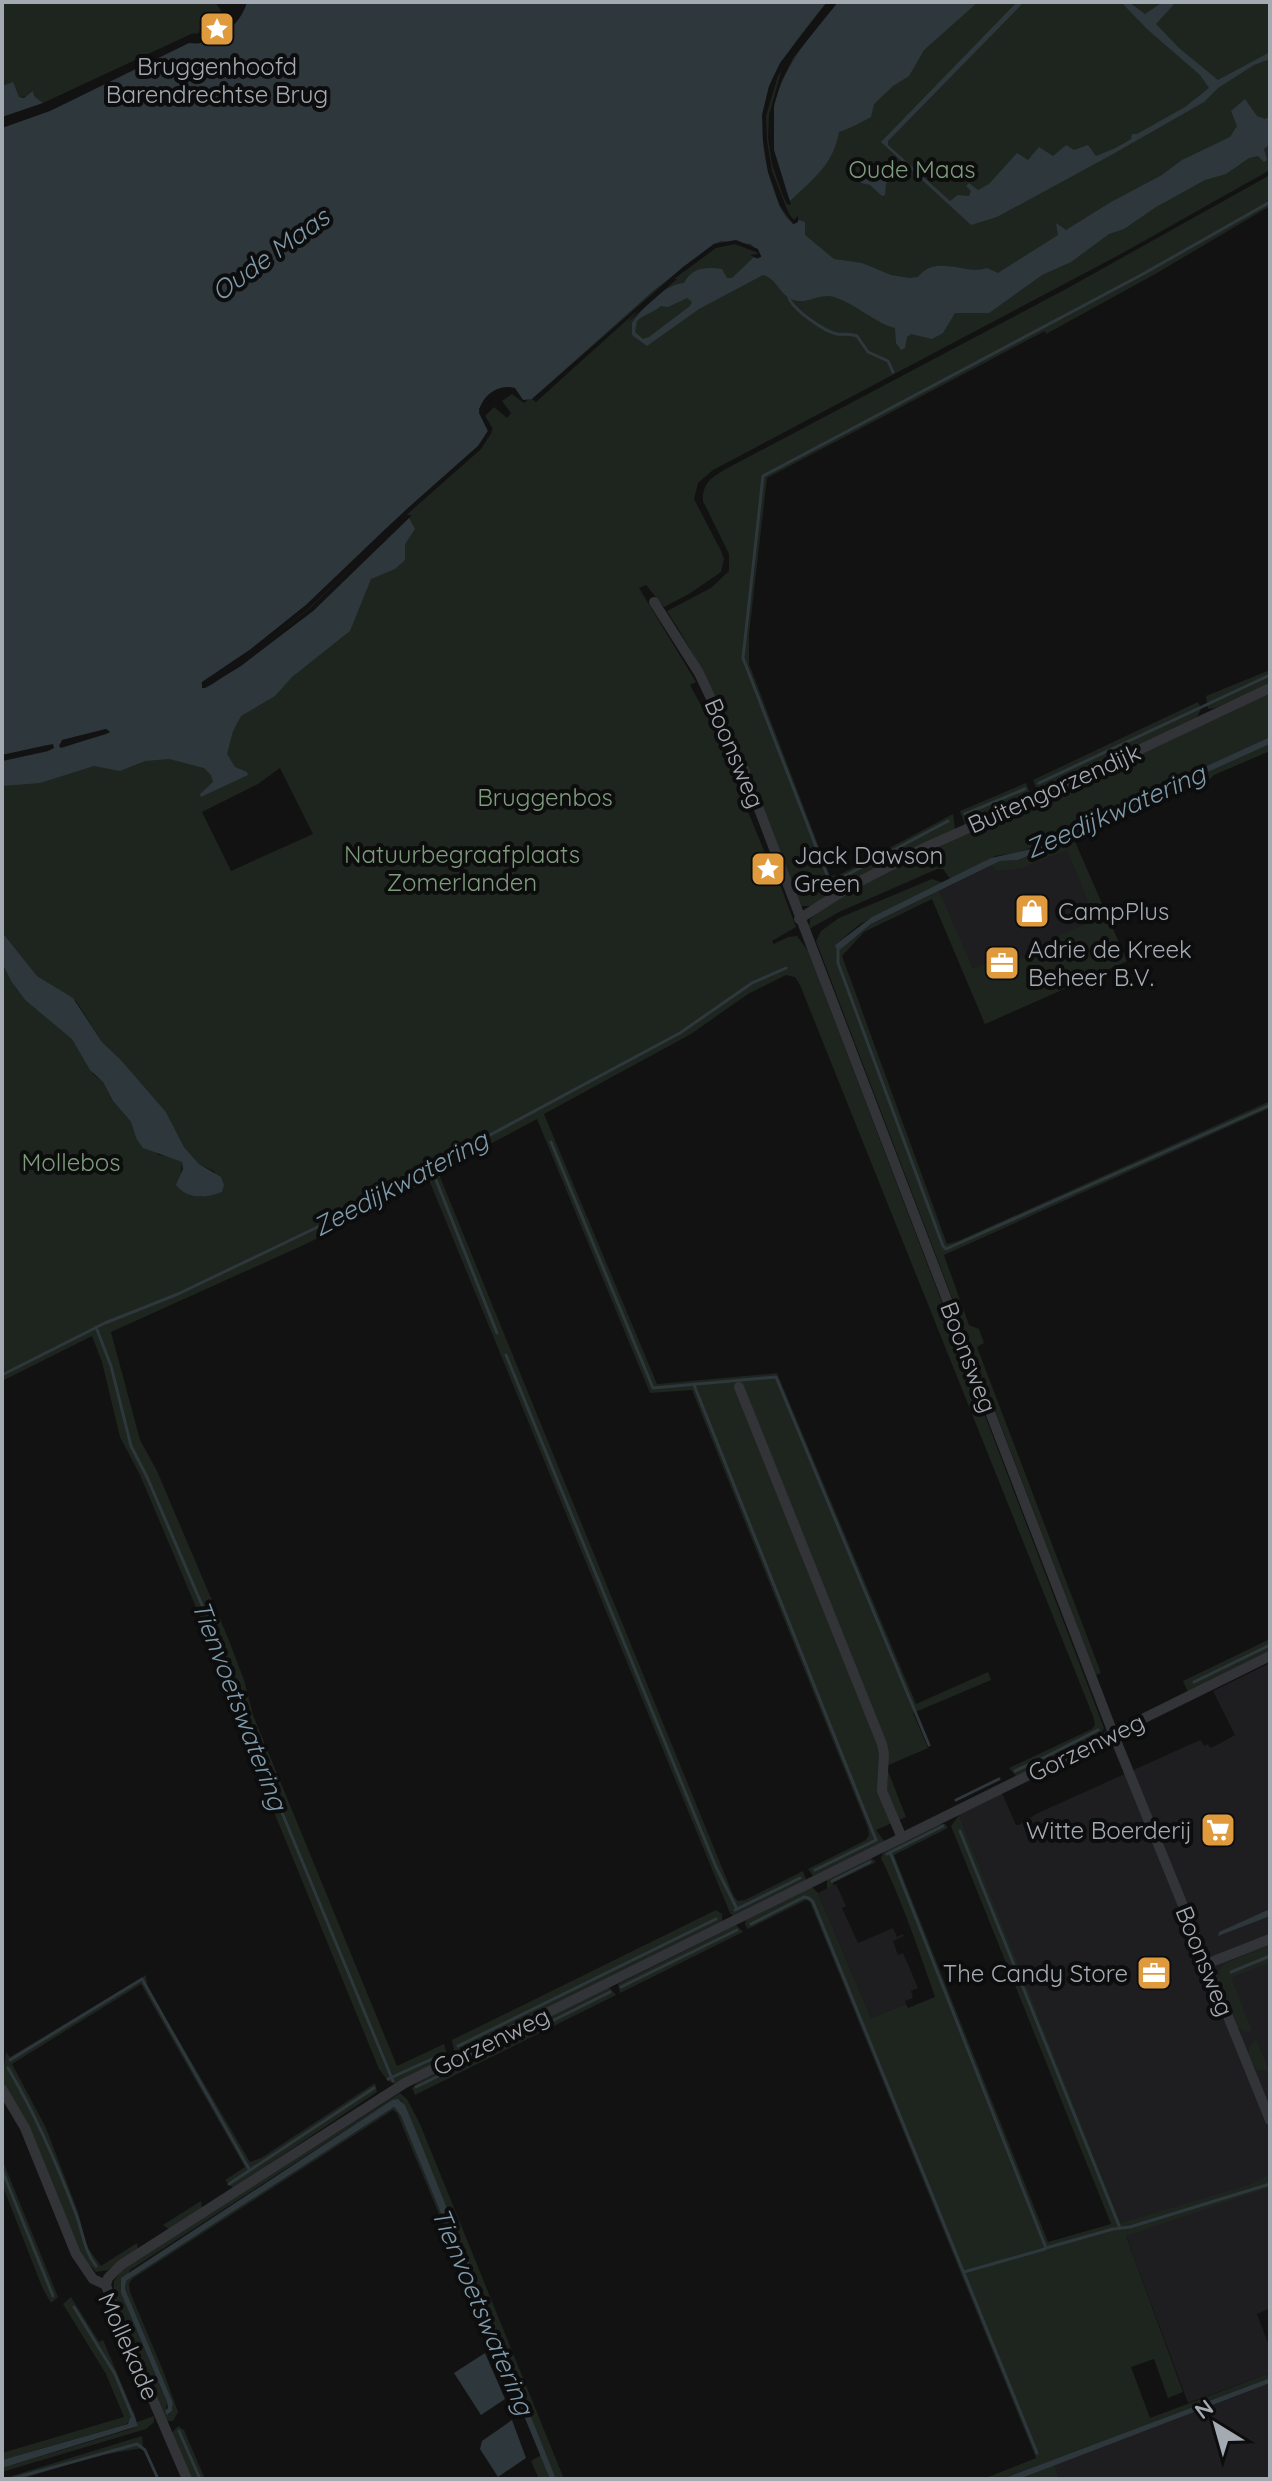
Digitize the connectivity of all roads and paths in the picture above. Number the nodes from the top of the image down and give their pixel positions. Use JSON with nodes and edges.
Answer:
{"nodes":[{"id":1,"x":654,"y":602,"type":"dead end"},
{"id":2,"x":1270,"y":688,"type":"edge"},
{"id":3,"x":799,"y":919,"type":"junction"},
{"id":4,"x":739,"y":1387,"type":"dead end"},
{"id":5,"x":1270,"y":1656,"type":"edge"},
{"id":6,"x":1113,"y":1733,"type":"junction"},
{"id":7,"x":902,"y":1838,"type":"junction"},
{"id":8,"x":1270,"y":1939,"type":"edge"},
{"id":9,"x":1206,"y":1964,"type":"junction"},
{"id":10,"x":2,"y":2089,"type":"edge"},
{"id":11,"x":1270,"y":2120,"type":"edge"},
{"id":12,"x":106,"y":2285,"type":"junction"},
{"id":13,"x":187,"y":2479,"type":"edge"}],
"edges":[{"from":1,"to":3,"type":"street","name":"Boonsweg"},
{"from":2,"to":3,"type":"street","name":"Buitengorzendijk"},
{"from":3,"to":6,"type":"street","name":"Boonsweg"},
{"from":4,"to":7,"type":"street"},
{"from":5,"to":6,"type":"street","name":"Gorzenweg"},
{"from":6,"to":7,"type":"street","name":"Gorzenweg"},
{"from":6,"to":9,"type":"street","name":"Boonsweg"},
{"from":7,"to":12,"type":"street","name":"Gorzenweg"},
{"from":8,"to":9,"type":"street"},
{"from":9,"to":11,"type":"street","name":"Boonsweg"},
{"from":10,"to":12,"type":"street","name":"Mollekade"},
{"from":12,"to":13,"type":"street","name":"Mollekade"}]}
